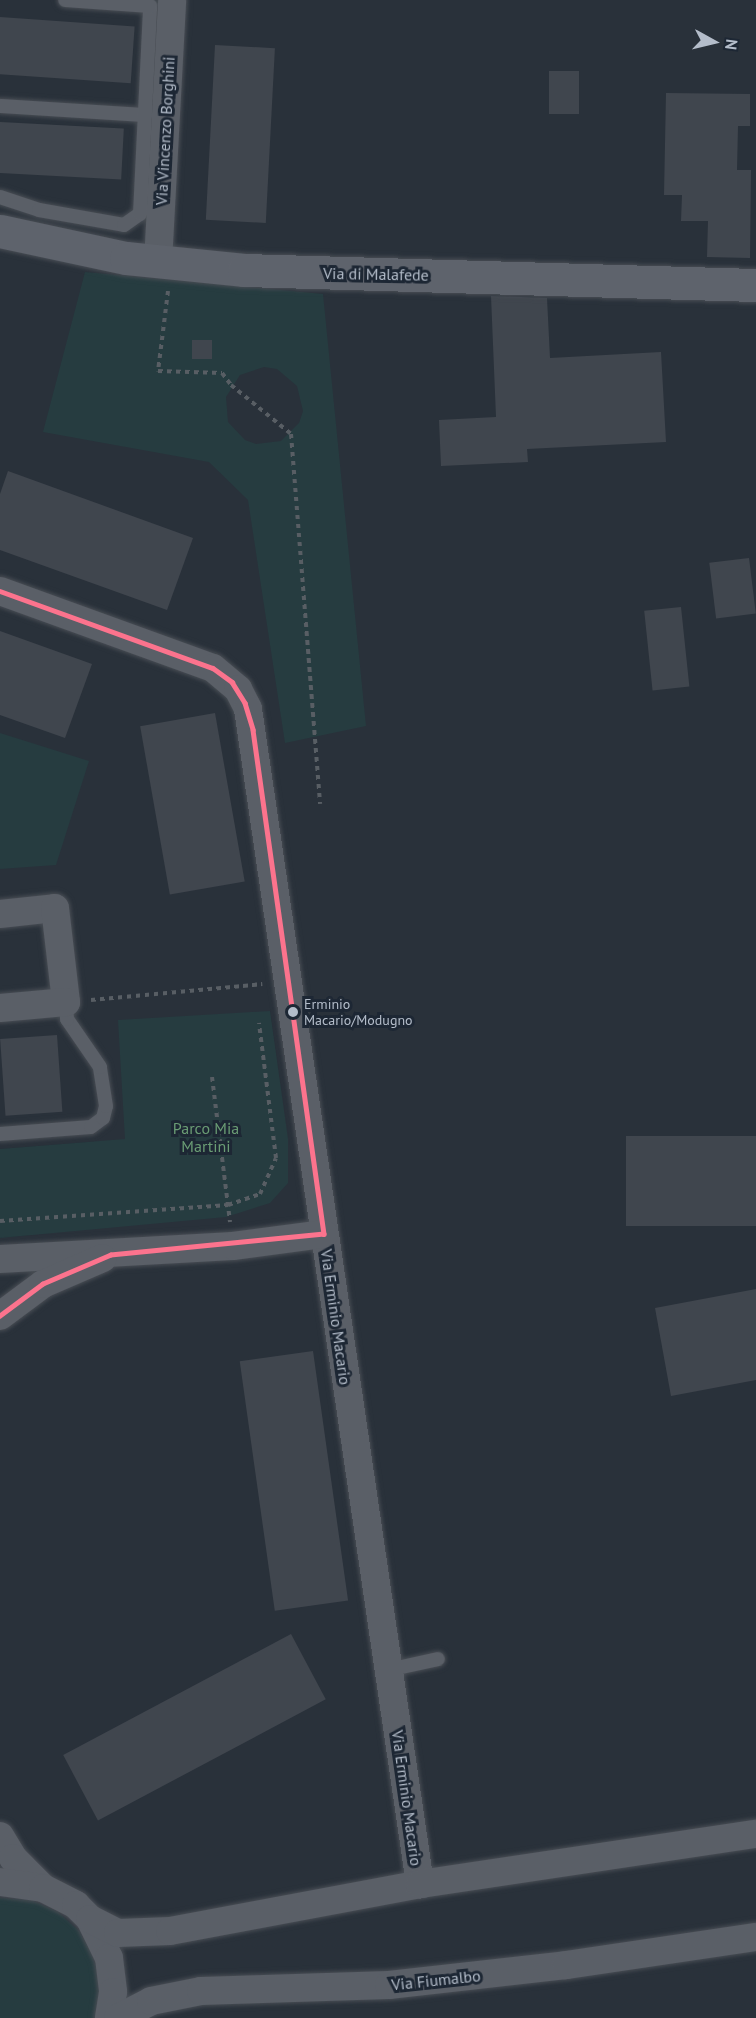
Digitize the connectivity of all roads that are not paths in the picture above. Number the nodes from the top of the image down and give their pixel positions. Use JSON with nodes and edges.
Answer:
{"nodes":[{"id":1,"x":65,"y":0,"type":"edge"},
{"id":2,"x":157,"y":2,"type":"edge"},
{"id":3,"x":0,"y":106,"type":"edge"},
{"id":4,"x":145,"y":115,"type":"junction"},
{"id":5,"x":0,"y":197,"type":"edge"},
{"id":6,"x":0,"y":231,"type":"edge"},
{"id":7,"x":165,"y":263,"type":"junction"},
{"id":8,"x":756,"y":285,"type":"edge"},
{"id":9,"x":0,"y":591,"type":"edge"},
{"id":10,"x":0,"y":914,"type":"edge"},
{"id":11,"x":66,"y":1002,"type":"junction"},
{"id":12,"x":0,"y":1008,"type":"edge"},
{"id":13,"x":0,"y":1134,"type":"edge"},
{"id":14,"x":324,"y":1234,"type":"junction"},
{"id":15,"x":111,"y":1255,"type":"junction"},
{"id":16,"x":0,"y":1259,"type":"edge"},
{"id":17,"x":0,"y":1316,"type":"edge"},
{"id":18,"x":438,"y":1659,"type":"dead end"},
{"id":19,"x":388,"y":1670,"type":"junction"},
{"id":20,"x":756,"y":1820,"type":"edge"},
{"id":21,"x":756,"y":1834,"type":"edge"},
{"id":22,"x":0,"y":1836,"type":"edge"},
{"id":23,"x":721,"y":1839,"type":"junction"},
{"id":24,"x":0,"y":1882,"type":"edge"},
{"id":25,"x":420,"y":1884,"type":"junction"},
{"id":26,"x":43,"y":1888,"type":"junction"},
{"id":27,"x":90,"y":1919,"type":"junction"},
{"id":28,"x":756,"y":1937,"type":"edge"},
{"id":29,"x":109,"y":2018,"type":"edge"},
{"id":30,"x":118,"y":2018,"type":"edge"}],
"edges":[{"from":1,"to":2,"type":"lane"},
{"from":2,"to":4,"type":"lane"},
{"from":2,"to":7,"type":"street","name":"Via Vincenzo Borghini"},
{"from":3,"to":4,"type":"lane"},
{"from":4,"to":5,"type":"lane"},
{"from":6,"to":7,"type":"street","name":"Via di Malafede"},
{"from":7,"to":8,"type":"street","name":"Via di Malafede"},
{"from":9,"to":14,"type":"street","name":"Via Erminio Macario"},
{"from":10,"to":11,"type":"street"},
{"from":11,"to":12,"type":"street"},
{"from":11,"to":13,"type":"lane"},
{"from":14,"to":15,"type":"street"},
{"from":14,"to":19,"type":"street","name":"Via Erminio Macario"},
{"from":15,"to":16,"type":"street"},
{"from":15,"to":17,"type":"street"},
{"from":18,"to":19,"type":"lane"},
{"from":19,"to":25,"type":"street","name":"Via Erminio Macario"},
{"from":20,"to":23,"type":"street"},
{"from":21,"to":23,"type":"street"},
{"from":22,"to":26,"type":"street"},
{"from":23,"to":25,"type":"street"},
{"from":24,"to":26,"type":"street"},
{"from":25,"to":27,"type":"street"},
{"from":26,"to":27,"type":"street"},
{"from":27,"to":29,"type":"street"},
{"from":28,"to":30,"type":"street","name":"Via Fiumalbo"}]}
